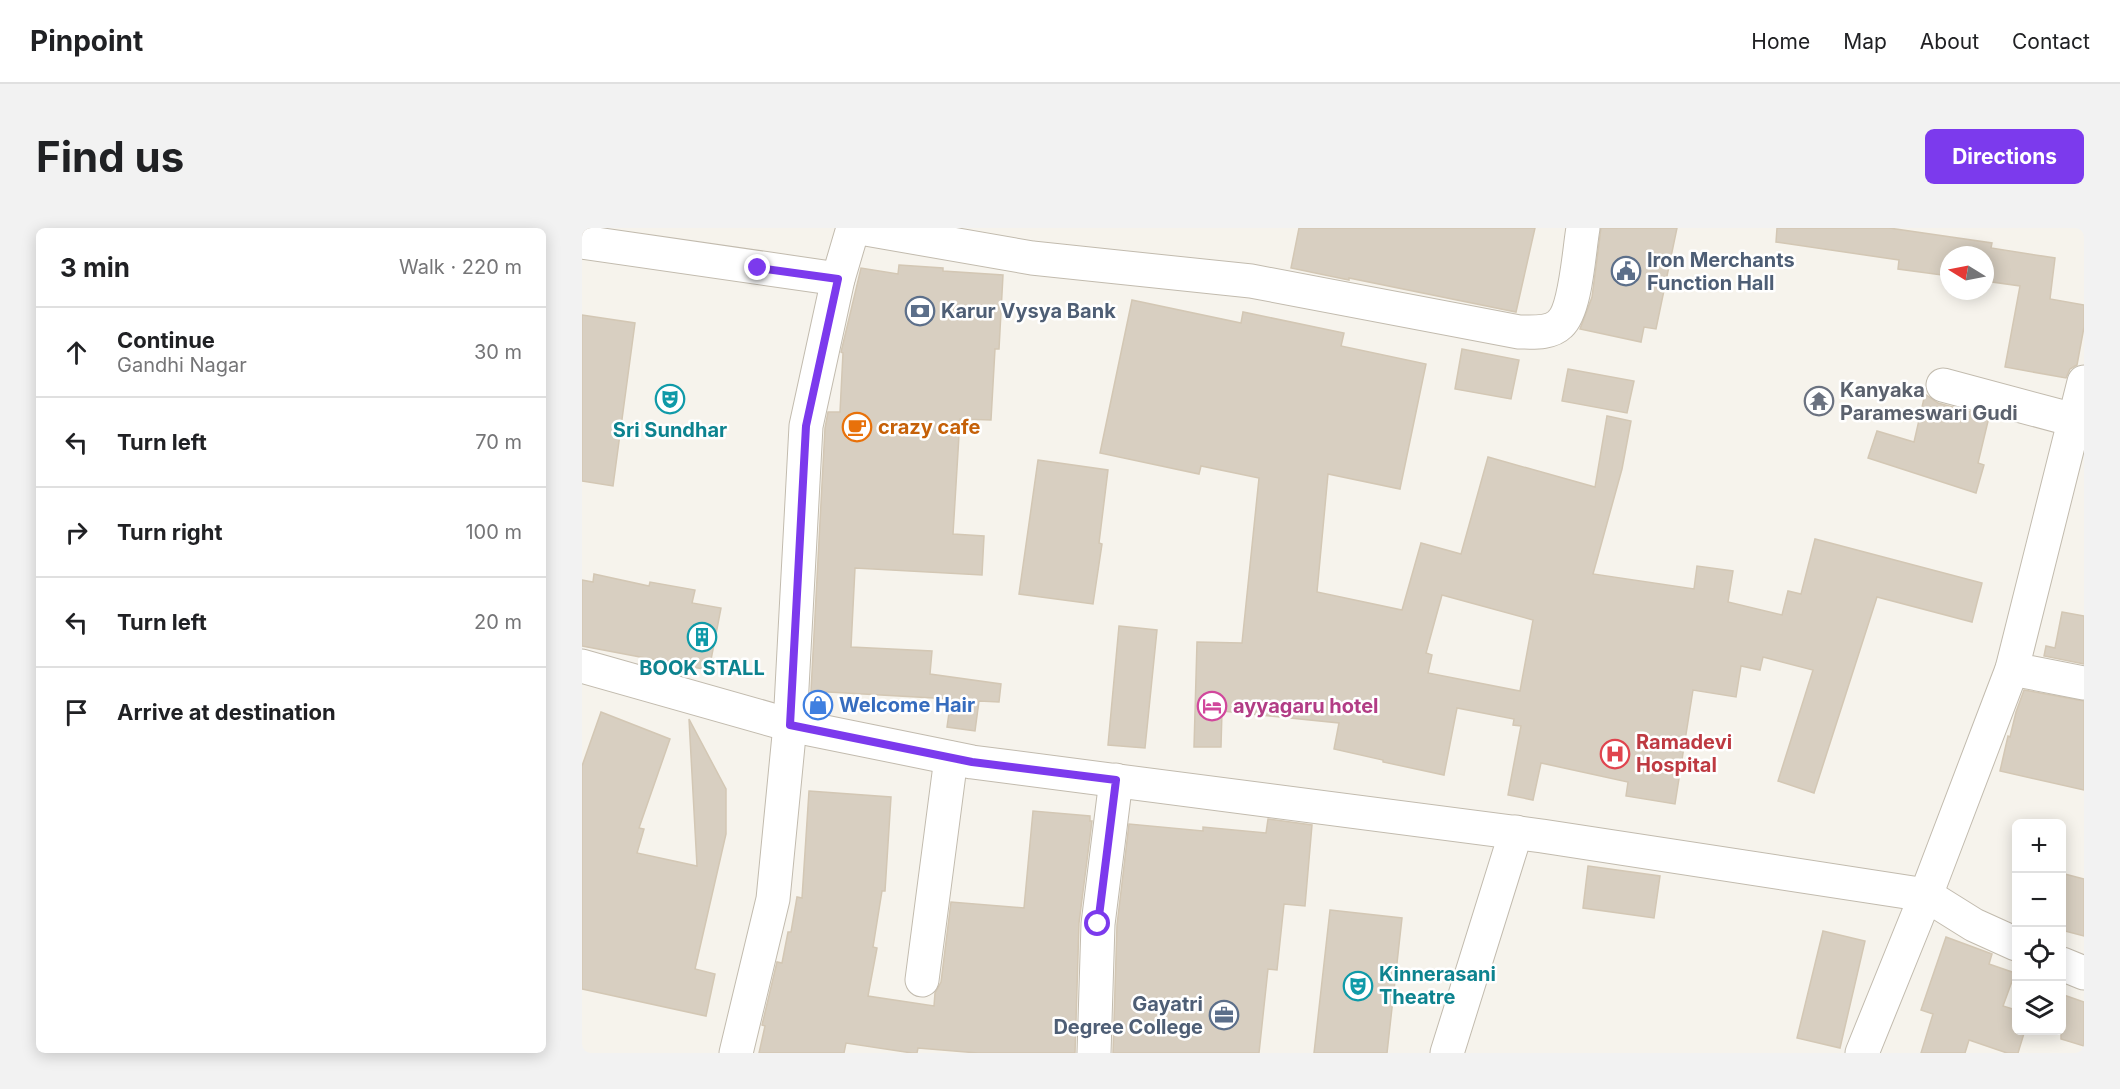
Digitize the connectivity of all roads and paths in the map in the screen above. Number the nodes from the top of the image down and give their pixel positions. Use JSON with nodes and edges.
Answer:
{"nodes":[{"id":1,"x":853,"y":228,"type":"edge"},
{"id":2,"x":860,"y":228,"type":"edge"},
{"id":3,"x":1582,"y":228,"type":"edge"},
{"id":4,"x":582,"y":242,"type":"edge"},
{"id":5,"x":838,"y":279,"type":"junction"},
{"id":6,"x":2084,"y":382,"type":"edge"},
{"id":7,"x":1943,"y":385,"type":"dead end"},
{"id":8,"x":2074,"y":420,"type":"junction"},
{"id":9,"x":582,"y":666,"type":"edge"},
{"id":10,"x":2012,"y":669,"type":"junction"},
{"id":11,"x":2084,"y":683,"type":"edge"},
{"id":12,"x":790,"y":725,"type":"junction"},
{"id":13,"x":951,"y":758,"type":"junction"},
{"id":14,"x":1116,"y":780,"type":"junction"},
{"id":15,"x":1516,"y":832,"type":"junction"},
{"id":16,"x":1926,"y":895,"type":"junction"},
{"id":17,"x":2012,"y":942,"type":"edge"},
{"id":18,"x":2066,"y":966,"type":"edge"},
{"id":19,"x":2084,"y":973,"type":"edge"},
{"id":20,"x":922,"y":980,"type":"dead end"},
{"id":21,"x":736,"y":1053,"type":"edge"},
{"id":22,"x":1094,"y":1053,"type":"edge"},
{"id":23,"x":1447,"y":1053,"type":"edge"},
{"id":24,"x":1862,"y":1053,"type":"edge"}],
"edges":[{"from":1,"to":5,"type":"street"},
{"from":2,"to":3,"type":"street"},
{"from":4,"to":5,"type":"street"},
{"from":5,"to":12,"type":"street"},
{"from":6,"to":8,"type":"street"},
{"from":7,"to":8,"type":"street"},
{"from":8,"to":10,"type":"street"},
{"from":9,"to":12,"type":"street"},
{"from":10,"to":11,"type":"street"},
{"from":10,"to":16,"type":"street"},
{"from":12,"to":13,"type":"street"},
{"from":12,"to":21,"type":"street"},
{"from":13,"to":14,"type":"street"},
{"from":13,"to":20,"type":"street"},
{"from":14,"to":15,"type":"street"},
{"from":14,"to":22,"type":"street"},
{"from":15,"to":16,"type":"street"},
{"from":15,"to":23,"type":"street"},
{"from":16,"to":17,"type":"street"},
{"from":16,"to":24,"type":"street"},
{"from":18,"to":19,"type":"street"}]}
